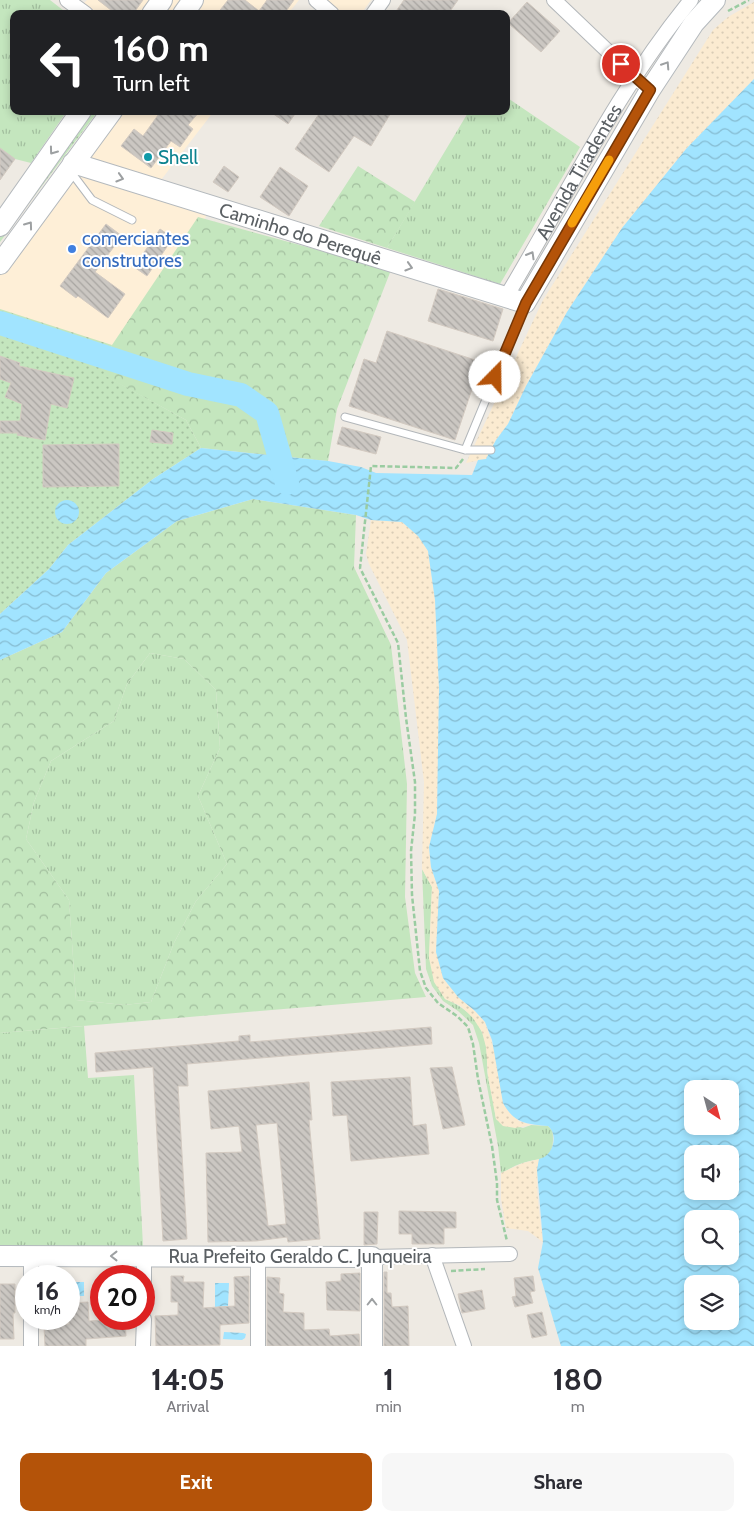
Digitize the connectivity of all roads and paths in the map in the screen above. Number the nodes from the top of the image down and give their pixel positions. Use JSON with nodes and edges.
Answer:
{"nodes":[{"id":1,"x":67,"y":0,"type":"edge"},
{"id":2,"x":316,"y":0,"type":"edge"},
{"id":3,"x":554,"y":0,"type":"edge"},
{"id":4,"x":691,"y":0,"type":"edge"},
{"id":5,"x":715,"y":0,"type":"edge"},
{"id":6,"x":81,"y":10,"type":"edge"},
{"id":7,"x":327,"y":10,"type":"edge"},
{"id":8,"x":634,"y":77,"type":"junction"},
{"id":9,"x":650,"y":90,"type":"junction"},
{"id":10,"x":78,"y":115,"type":"edge"},
{"id":11,"x":109,"y":115,"type":"edge"},
{"id":12,"x":71,"y":166,"type":"junction"},
{"id":13,"x":132,"y":220,"type":"dead end"},
{"id":14,"x":0,"y":226,"type":"edge"},
{"id":15,"x":0,"y":264,"type":"edge"},
{"id":16,"x":506,"y":297,"type":"junction"},
{"id":17,"x":526,"y":303,"type":"junction"},
{"id":18,"x":345,"y":417,"type":"dead end"},
{"id":19,"x":467,"y":450,"type":"junction"},
{"id":20,"x":490,"y":450,"type":"dead end"},
{"id":21,"x":510,"y":1254,"type":"joint"},
{"id":22,"x":432,"y":1255,"type":"junction"},
{"id":23,"x":0,"y":1256,"type":"edge"},
{"id":24,"x":31,"y":1256,"type":"junction"},
{"id":25,"x":144,"y":1256,"type":"junction"},
{"id":26,"x":372,"y":1257,"type":"junction"},
{"id":27,"x":258,"y":1258,"type":"junction"},
{"id":28,"x":31,"y":1265,"type":"edge"},
{"id":29,"x":144,"y":1265,"type":"edge"},
{"id":30,"x":487,"y":1269,"type":"dead end"},
{"id":31,"x":445,"y":1273,"type":"dead end"},
{"id":32,"x":31,"y":1330,"type":"edge"},
{"id":33,"x":144,"y":1330,"type":"edge"},
{"id":34,"x":31,"y":1346,"type":"edge"},
{"id":35,"x":144,"y":1346,"type":"edge"},
{"id":36,"x":258,"y":1346,"type":"edge"},
{"id":37,"x":372,"y":1346,"type":"edge"},
{"id":38,"x":464,"y":1346,"type":"edge"}],
"edges":[{"from":1,"to":6,"type":"street"},
{"from":2,"to":7,"type":"street"},
{"from":3,"to":8,"type":"street"},
{"from":4,"to":8,"type":"street","name":"Avenida Tiradentes"},
{"from":9,"to":5,"type":"main road","name":"Avenida Tiradentes","one_way":true},
{"from":8,"to":9,"type":"street"},
{"from":16,"to":8,"type":"street","name":"Avenida Tiradentes","one_way":true},
{"from":9,"to":17,"type":"main road","name":"Avenida Tiradentes"},
{"from":10,"to":14,"type":"main road","one_way":true},
{"from":11,"to":12,"type":"main road"},
{"from":12,"to":13,"type":"lane"},
{"from":15,"to":12,"type":"main road","one_way":true},
{"from":12,"to":16,"type":"main road","name":"Caminho do Perequê","one_way":true},
{"from":16,"to":17,"type":"main road","name":"Caminho do Perequê"},
{"from":17,"to":19,"type":"lane","name":"Avenida Tiradentes"},
{"from":18,"to":19,"type":"lane"},
{"from":19,"to":20,"type":"lane"},
{"from":19,"to":21,"type":"path"},
{"from":21,"to":22,"type":"street","name":"Rua Prefeito Geraldo C. Junqueira"},
{"from":22,"to":26,"type":"street","name":"Rua Prefeito Geraldo C. Junqueira"},
{"from":22,"to":38,"type":"street"},
{"from":23,"to":24,"type":"main road","name":"Rua Prefeito Geraldo C. Junqueira"},
{"from":25,"to":24,"type":"main road","name":"Rua Prefeito Geraldo C. Junqueira","one_way":true},
{"from":24,"to":28,"type":"street"},
{"from":25,"to":27,"type":"main road","name":"Rua Prefeito Geraldo C. Junqueira"},
{"from":25,"to":29,"type":"street"},
{"from":26,"to":27,"type":"main road","name":"Rua Prefeito Geraldo C. Junqueira"},
{"from":37,"to":26,"type":"main road","one_way":true},
{"from":27,"to":36,"type":"street"},
{"from":30,"to":31,"type":"path"},
{"from":32,"to":34,"type":"street"},
{"from":33,"to":35,"type":"street"}]}
